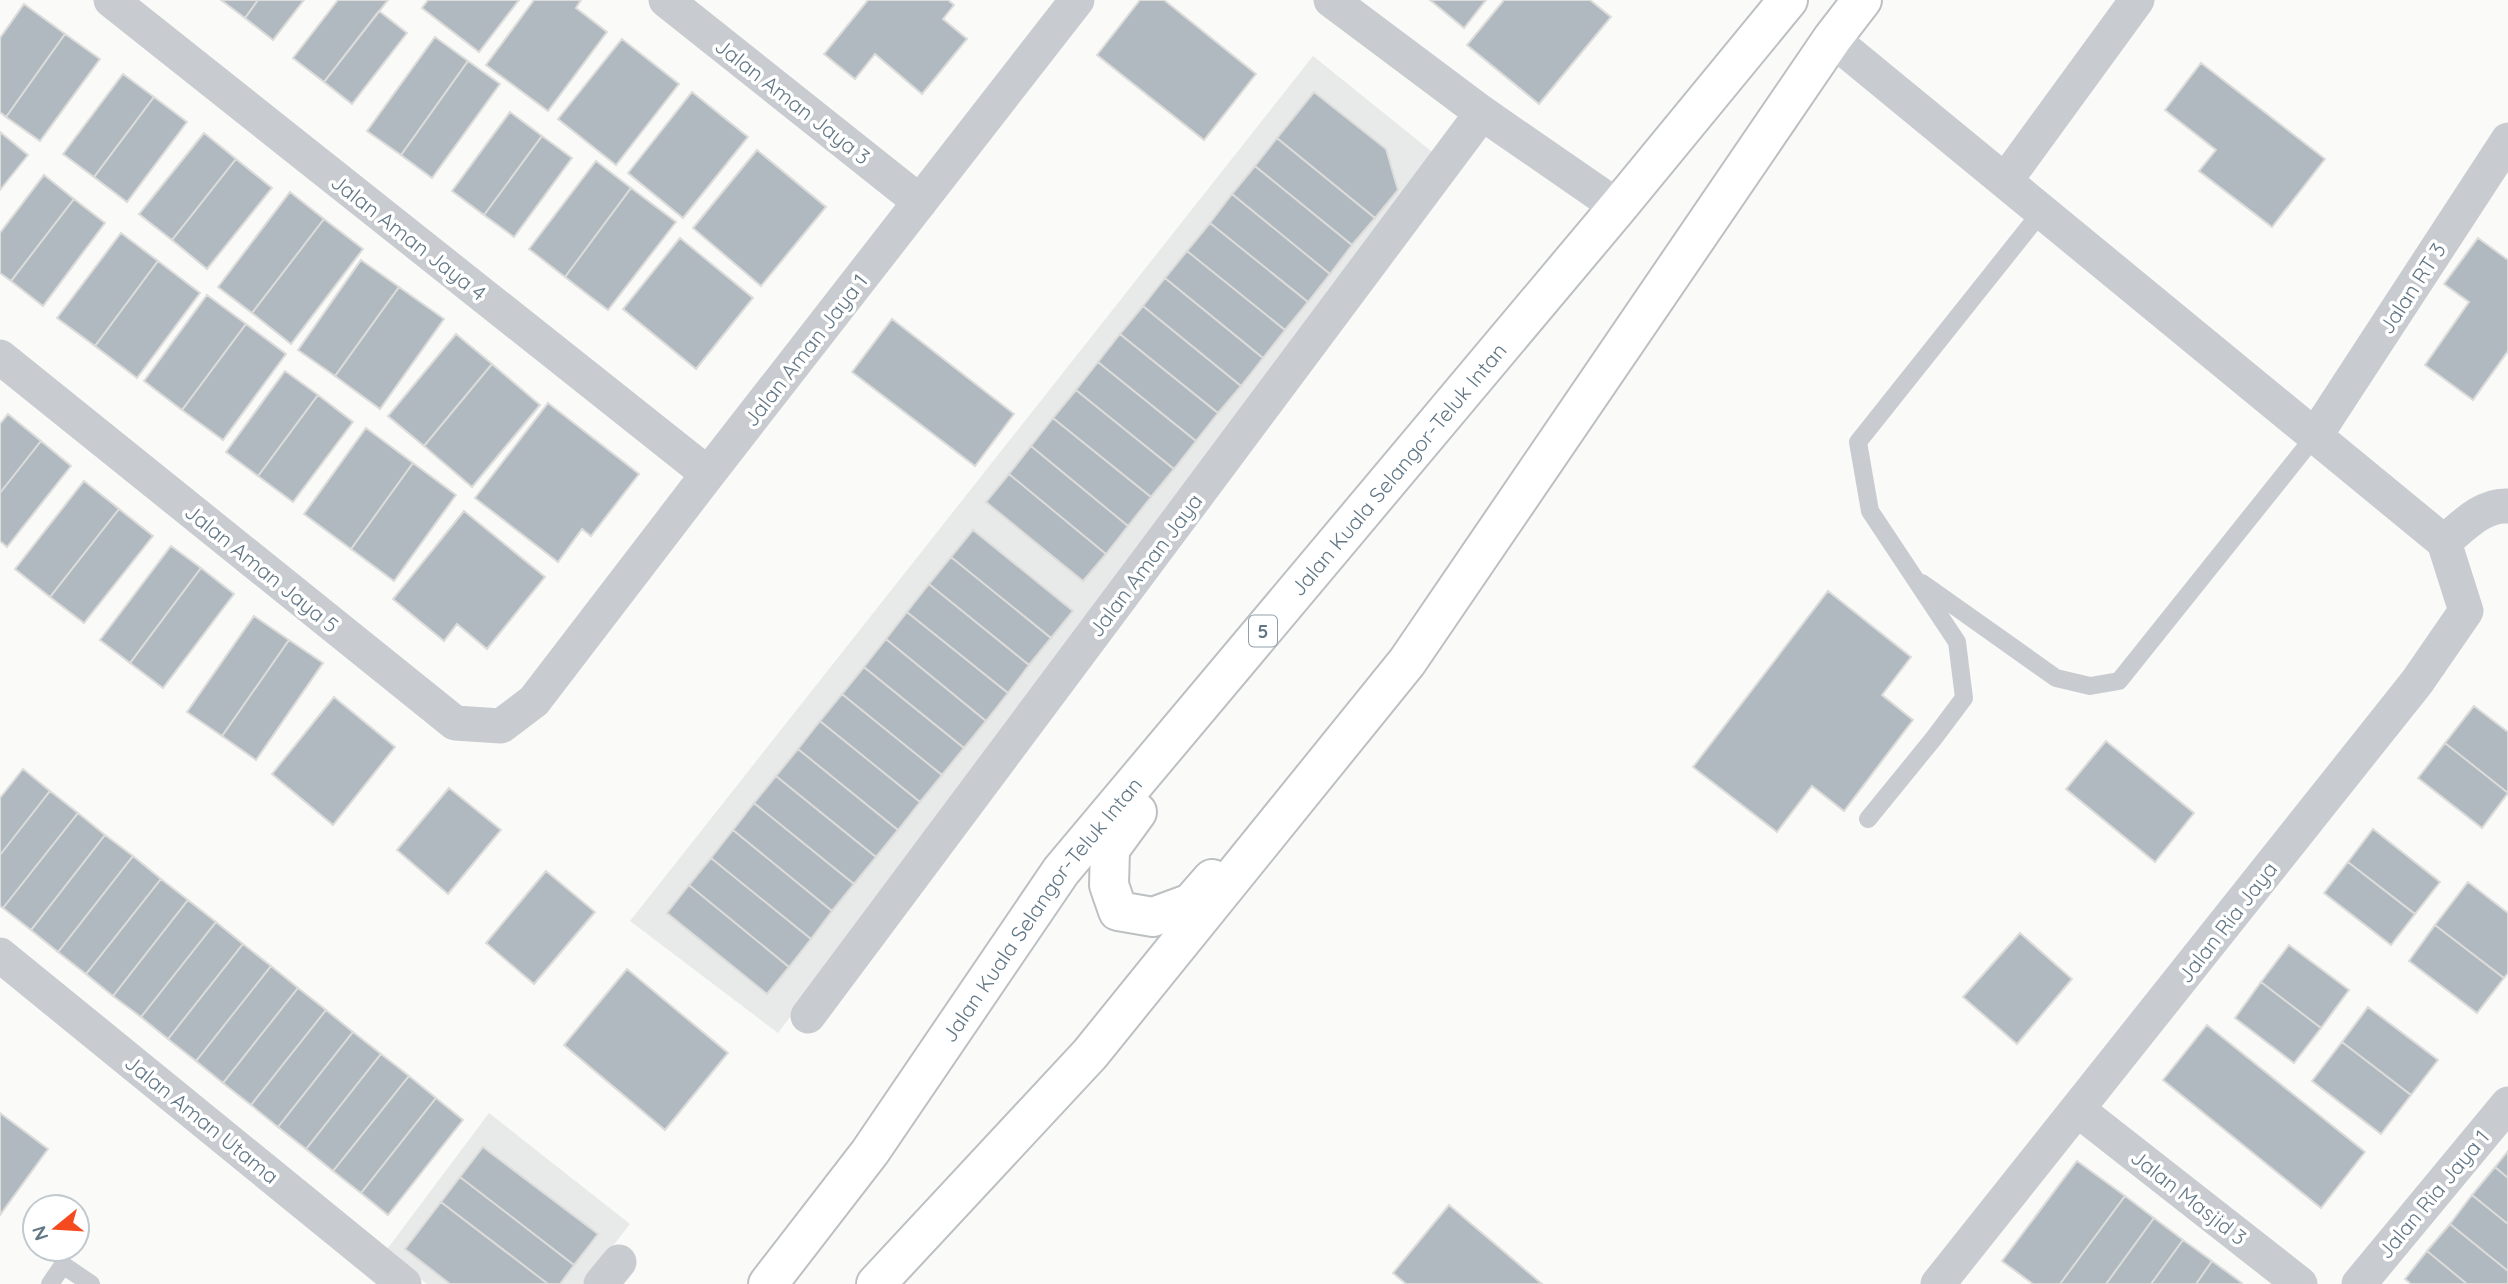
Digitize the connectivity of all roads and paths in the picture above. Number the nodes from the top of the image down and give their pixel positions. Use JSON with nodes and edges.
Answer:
{"nodes":[{"id":1,"x":111,"y":0,"type":"edge"},
{"id":2,"x":666,"y":0,"type":"edge"},
{"id":3,"x":1077,"y":0,"type":"edge"},
{"id":4,"x":1332,"y":0,"type":"edge"},
{"id":5,"x":1788,"y":0,"type":"edge"},
{"id":6,"x":1862,"y":0,"type":"edge"},
{"id":7,"x":2137,"y":0,"type":"edge"},
{"id":8,"x":1832,"y":39,"type":"junction"},
{"id":9,"x":1482,"y":113,"type":"junction"},
{"id":10,"x":2508,"y":140,"type":"edge"},
{"id":11,"x":2005,"y":181,"type":"junction"},
{"id":12,"x":920,"y":202,"type":"junction"},
{"id":13,"x":1619,"y":207,"type":"junction"},
{"id":14,"x":2042,"y":211,"type":"junction"},
{"id":15,"x":0,"y":357,"type":"edge"},
{"id":16,"x":2315,"y":436,"type":"junction"},
{"id":17,"x":708,"y":474,"type":"junction"},
{"id":18,"x":2508,"y":506,"type":"edge"},
{"id":19,"x":2444,"y":542,"type":"junction"},
{"id":20,"x":1308,"y":577,"type":"junction"},
{"id":21,"x":1914,"y":577,"type":"junction"},
{"id":22,"x":1407,"y":662,"type":"junction"},
{"id":23,"x":534,"y":701,"type":"joint"},
{"id":24,"x":1868,"y":819,"type":"dead end"},
{"id":25,"x":0,"y":955,"type":"edge"},
{"id":26,"x":808,"y":1016,"type":"dead end"},
{"id":27,"x":2508,"y":1104,"type":"edge"},
{"id":28,"x":2078,"y":1110,"type":"junction"},
{"id":29,"x":50,"y":1284,"type":"edge"},
{"id":30,"x":91,"y":1284,"type":"edge"},
{"id":31,"x":404,"y":1284,"type":"edge"},
{"id":32,"x":768,"y":1284,"type":"edge"},
{"id":33,"x":876,"y":1284,"type":"edge"},
{"id":34,"x":1938,"y":1284,"type":"edge"},
{"id":35,"x":2300,"y":1284,"type":"edge"},
{"id":36,"x":2359,"y":1284,"type":"edge"}],
"edges":[{"from":1,"to":17,"type":"street","name":"Jalan Aman Jaya 4"},
{"from":2,"to":12,"type":"street","name":"Jalan Aman Jaya 3"},
{"from":3,"to":12,"type":"street","name":"Jalan Aman Jaya 1"},
{"from":4,"to":9,"type":"street"},
{"from":5,"to":13,"type":"highway","name":"Jalan Kuala Selangor-Teluk Intan","number":"5"},
{"from":6,"to":8,"type":"highway"},
{"from":7,"to":11,"type":"street"},
{"from":8,"to":11,"type":"street"},
{"from":8,"to":22,"type":"highway"},
{"from":9,"to":13,"type":"street"},
{"from":9,"to":26,"type":"street","name":"Jalan Aman Jaya"},
{"from":10,"to":16,"type":"street","name":"Jalan RT 3"},
{"from":11,"to":14,"type":"street"},
{"from":12,"to":17,"type":"street","name":"Jalan Aman Jaya 1"},
{"from":13,"to":20,"type":"highway","name":"Jalan Kuala Selangor-Teluk Intan","number":"5"},
{"from":14,"to":16,"type":"street"},
{"from":14,"to":21,"type":"lane"},
{"from":15,"to":23,"type":"street","name":"Jalan Aman Jaya 5"},
{"from":16,"to":19,"type":"street"},
{"from":16,"to":21,"type":"lane"},
{"from":17,"to":23,"type":"street","name":"Jalan Aman Jaya 1"},
{"from":18,"to":19,"type":"street"},
{"from":19,"to":28,"type":"street","name":"Jalan Ria Jaya"},
{"from":20,"to":22,"type":"highway"},
{"from":20,"to":32,"type":"highway","name":"Jalan Kuala Selangor-Teluk Intan","number":"5"},
{"from":21,"to":24,"type":"lane"},
{"from":22,"to":33,"type":"highway"},
{"from":25,"to":31,"type":"street","name":"Jalan Aman Utama"},
{"from":27,"to":36,"type":"street","name":"Jalan Ria Jaya 1"},
{"from":28,"to":34,"type":"street","name":"Jalan Ria Jaya"},
{"from":28,"to":35,"type":"street","name":"Jalan Masjid 3"},
{"from":29,"to":30,"type":"lane"}]}
